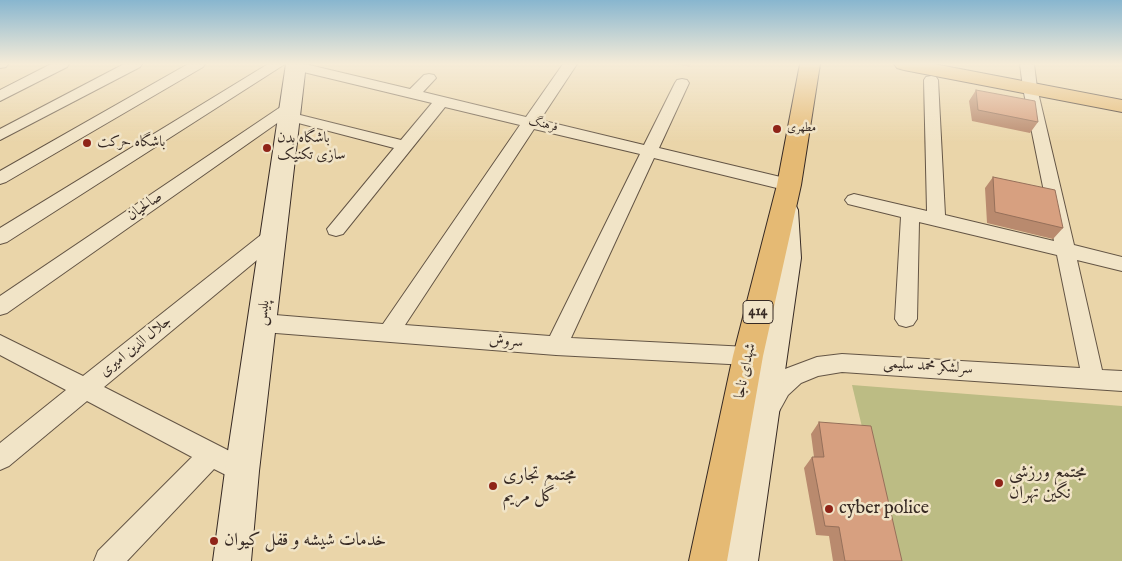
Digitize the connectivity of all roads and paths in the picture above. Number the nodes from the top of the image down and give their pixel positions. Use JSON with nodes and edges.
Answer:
{"nodes":[{"id":1,"x":11,"y":90,"type":"edge"},
{"id":2,"x":85,"y":90,"type":"edge"},
{"id":3,"x":153,"y":90,"type":"edge"},
{"id":4,"x":247,"y":90,"type":"edge"},
{"id":5,"x":290,"y":90,"type":"edge"},
{"id":6,"x":397,"y":90,"type":"edge"},
{"id":7,"x":417,"y":90,"type":"edge"},
{"id":8,"x":552,"y":90,"type":"edge"},
{"id":9,"x":678,"y":90,"type":"edge"},
{"id":10,"x":805,"y":90,"type":"edge"},
{"id":11,"x":931,"y":90,"type":"edge"},
{"id":12,"x":1030,"y":90,"type":"edge"},
{"id":13,"x":1041,"y":90,"type":"edge"},
{"id":14,"x":413,"y":94,"type":"junction"},
{"id":15,"x":0,"y":96,"type":"edge"},
{"id":16,"x":442,"y":101,"type":"junction"},
{"id":17,"x":1122,"y":106,"type":"edge"},
{"id":18,"x":290,"y":112,"type":"junction"},
{"id":19,"x":530,"y":122,"type":"junction"},
{"id":20,"x":0,"y":135,"type":"edge"},
{"id":21,"x":405,"y":146,"type":"junction"},
{"id":22,"x":649,"y":150,"type":"junction"},
{"id":23,"x":0,"y":178,"type":"edge"},
{"id":24,"x":787,"y":192,"type":"junction"},
{"id":25,"x":854,"y":200,"type":"dead end"},
{"id":26,"x":910,"y":213,"type":"junction"},
{"id":27,"x":936,"y":219,"type":"junction"},
{"id":28,"x":336,"y":229,"type":"dead end"},
{"id":29,"x":0,"y":236,"type":"edge"},
{"id":30,"x":273,"y":236,"type":"junction"},
{"id":31,"x":1065,"y":250,"type":"junction"},
{"id":32,"x":1122,"y":264,"type":"edge"},
{"id":33,"x":0,"y":307,"type":"edge"},
{"id":34,"x":906,"y":319,"type":"dead end"},
{"id":35,"x":263,"y":323,"type":"junction"},
{"id":36,"x":388,"y":333,"type":"junction"},
{"id":37,"x":0,"y":344,"type":"edge"},
{"id":38,"x":556,"y":346,"type":"junction"},
{"id":39,"x":748,"y":356,"type":"junction"},
{"id":40,"x":1093,"y":379,"type":"junction"},
{"id":41,"x":1122,"y":382,"type":"edge"},
{"id":42,"x":85,"y":388,"type":"junction"},
{"id":43,"x":762,"y":422,"type":"junction"},
{"id":44,"x":211,"y":455,"type":"junction"},
{"id":45,"x":0,"y":458,"type":"edge"},
{"id":46,"x":242,"y":471,"type":"junction"},
{"id":47,"x":108,"y":561,"type":"edge"},
{"id":48,"x":232,"y":561,"type":"edge"},
{"id":49,"x":708,"y":561,"type":"edge"},
{"id":50,"x":739,"y":561,"type":"edge"}],
"edges":[{"from":1,"to":15,"type":"street"},
{"from":2,"to":20,"type":"street"},
{"from":3,"to":23,"type":"street"},
{"from":4,"to":29,"type":"street"},
{"from":5,"to":18,"type":"main road","name":"پلیس"},
{"from":6,"to":14,"type":"street","name":"فرهنگ"},
{"from":7,"to":14,"type":"street"},
{"from":8,"to":19,"type":"street"},
{"from":9,"to":22,"type":"street"},
{"from":10,"to":24,"type":"main road","name":"شهدای ناجا","number":"414"},
{"from":11,"to":27,"type":"street"},
{"from":12,"to":31,"type":"street"},
{"from":13,"to":17,"type":"main road"},
{"from":14,"to":16,"type":"street","name":"فرهنگ"},
{"from":16,"to":19,"type":"street","name":"فرهنگ"},
{"from":16,"to":21,"type":"street"},
{"from":18,"to":21,"type":"street"},
{"from":18,"to":30,"type":"main road","name":"پلیس"},
{"from":18,"to":33,"type":"street","name":"صالحیان"},
{"from":19,"to":22,"type":"street","name":"فرهنگ"},
{"from":19,"to":36,"type":"street"},
{"from":21,"to":28,"type":"street"},
{"from":22,"to":24,"type":"street","name":"فرهنگ"},
{"from":22,"to":38,"type":"street"},
{"from":24,"to":39,"type":"main road","name":"شهدای ناجا","number":"414"},
{"from":24,"to":43,"type":"main road"},
{"from":25,"to":26,"type":"street"},
{"from":26,"to":27,"type":"street"},
{"from":26,"to":34,"type":"street"},
{"from":27,"to":31,"type":"street"},
{"from":30,"to":35,"type":"main road","name":"پلیس"},
{"from":30,"to":42,"type":"street","name":"جلال الدین امیری"},
{"from":31,"to":32,"type":"street"},
{"from":31,"to":40,"type":"street"},
{"from":35,"to":36,"type":"street","name":"سروش"},
{"from":35,"to":46,"type":"main road","name":"پلیس"},
{"from":36,"to":38,"type":"street","name":"سروش"},
{"from":37,"to":42,"type":"street"},
{"from":38,"to":39,"type":"street","name":"سروش"},
{"from":39,"to":49,"type":"main road","name":"شهدای ناجا","number":"414"},
{"from":40,"to":41,"type":"street","name":"سرلشکر محمد سلیمی"},
{"from":40,"to":43,"type":"street","name":"سرلشکر محمد سلیمی"},
{"from":42,"to":44,"type":"street"},
{"from":42,"to":45,"type":"street","name":"جلال الدین امیری"},
{"from":43,"to":50,"type":"main road"},
{"from":44,"to":46,"type":"street"},
{"from":44,"to":47,"type":"street"},
{"from":46,"to":48,"type":"main road","name":"پلیس"}]}
